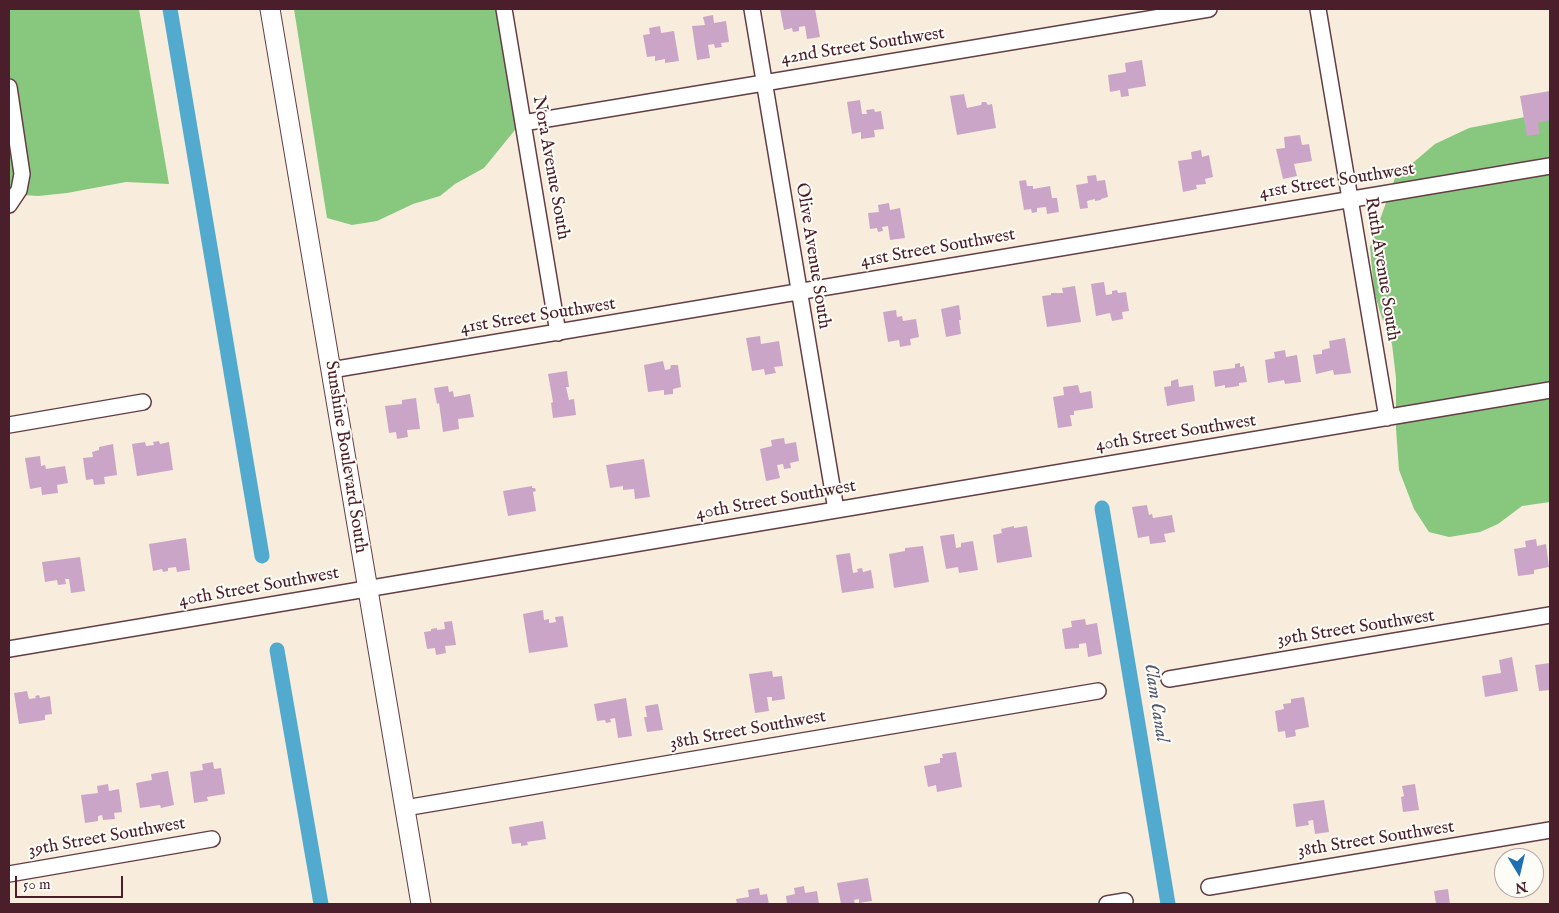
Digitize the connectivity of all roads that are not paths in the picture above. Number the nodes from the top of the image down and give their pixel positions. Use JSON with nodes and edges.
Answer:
{"nodes":[{"id":1,"x":270,"y":9,"type":"edge"},
{"id":2,"x":504,"y":9,"type":"edge"},
{"id":3,"x":752,"y":9,"type":"edge"},
{"id":4,"x":1209,"y":9,"type":"edge"},
{"id":5,"x":1318,"y":9,"type":"edge"},
{"id":6,"x":764,"y":83,"type":"junction"},
{"id":7,"x":9,"y":87,"type":"edge"},
{"id":8,"x":523,"y":124,"type":"junction"},
{"id":9,"x":1550,"y":166,"type":"edge"},
{"id":10,"x":1350,"y":198,"type":"junction"},
{"id":11,"x":9,"y":204,"type":"edge"},
{"id":12,"x":799,"y":292,"type":"junction"},
{"id":13,"x":558,"y":333,"type":"junction"},
{"id":14,"x":331,"y":370,"type":"junction"},
{"id":15,"x":1550,"y":390,"type":"edge"},
{"id":16,"x":143,"y":402,"type":"dead end"},
{"id":17,"x":1387,"y":418,"type":"junction"},
{"id":18,"x":9,"y":425,"type":"edge"},
{"id":19,"x":836,"y":510,"type":"junction"},
{"id":20,"x":368,"y":588,"type":"junction"},
{"id":21,"x":1550,"y":615,"type":"edge"},
{"id":22,"x":9,"y":649,"type":"edge"},
{"id":23,"x":1169,"y":679,"type":"dead end"},
{"id":24,"x":1098,"y":691,"type":"dead end"},
{"id":25,"x":405,"y":808,"type":"junction"},
{"id":26,"x":1550,"y":830,"type":"edge"},
{"id":27,"x":212,"y":839,"type":"dead end"},
{"id":28,"x":9,"y":874,"type":"edge"},
{"id":29,"x":1208,"y":887,"type":"dead end"},
{"id":30,"x":1125,"y":901,"type":"dead end"},
{"id":31,"x":421,"y":904,"type":"edge"},
{"id":32,"x":1107,"y":904,"type":"edge"}],
"edges":[{"from":1,"to":14,"type":"street","name":"Sunshine Boulevard South"},
{"from":2,"to":8,"type":"street","name":"Nora Avenue South"},
{"from":3,"to":6,"type":"street","name":"Olive Avenue South"},
{"from":4,"to":6,"type":"street","name":"42nd Street Southwest"},
{"from":5,"to":10,"type":"street","name":"Ruth Avenue South"},
{"from":6,"to":8,"type":"street","name":"42nd Street Southwest"},
{"from":6,"to":12,"type":"street","name":"Olive Avenue South"},
{"from":7,"to":11,"type":"street"},
{"from":8,"to":13,"type":"street","name":"Nora Avenue South"},
{"from":9,"to":10,"type":"street","name":"41st Street Southwest"},
{"from":10,"to":12,"type":"street","name":"41st Street Southwest"},
{"from":10,"to":17,"type":"street","name":"Ruth Avenue South"},
{"from":12,"to":13,"type":"street","name":"41st Street Southwest"},
{"from":12,"to":19,"type":"street","name":"Olive Avenue South"},
{"from":13,"to":14,"type":"street","name":"41st Street Southwest"},
{"from":14,"to":20,"type":"street","name":"Sunshine Boulevard South"},
{"from":15,"to":17,"type":"street","name":"40th Street Southwest"},
{"from":16,"to":18,"type":"street"},
{"from":17,"to":19,"type":"street","name":"40th Street Southwest"},
{"from":19,"to":20,"type":"street","name":"40th Street Southwest"},
{"from":20,"to":22,"type":"street","name":"40th Street Southwest"},
{"from":20,"to":25,"type":"street","name":"Sunshine Boulevard South"},
{"from":21,"to":23,"type":"street","name":"39th Street Southwest"},
{"from":24,"to":25,"type":"street","name":"38th Street Southwest"},
{"from":25,"to":31,"type":"street","name":"Sunshine Boulevard South"},
{"from":26,"to":29,"type":"street","name":"38th Street Southwest"},
{"from":27,"to":28,"type":"street","name":"39th Street Southwest"},
{"from":30,"to":32,"type":"street"}]}
